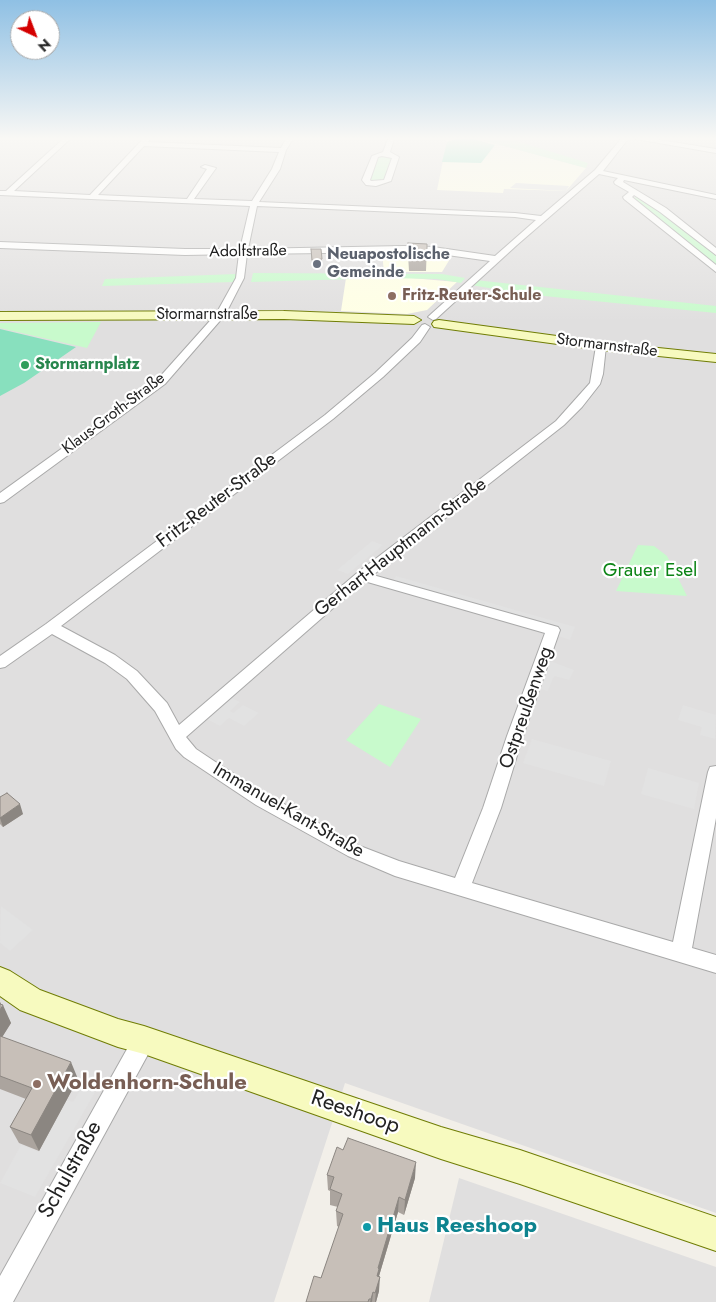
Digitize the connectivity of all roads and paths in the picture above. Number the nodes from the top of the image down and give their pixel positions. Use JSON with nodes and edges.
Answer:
{"nodes":[{"id":1,"x":145,"y":200,"type":"edge"},
{"id":2,"x":257,"y":200,"type":"edge"},
{"id":3,"x":565,"y":200,"type":"edge"},
{"id":4,"x":630,"y":200,"type":"edge"},
{"id":5,"x":643,"y":200,"type":"edge"},
{"id":6,"x":188,"y":202,"type":"joint"},
{"id":7,"x":254,"y":204,"type":"junction"},
{"id":8,"x":542,"y":219,"type":"junction"},
{"id":9,"x":682,"y":224,"type":"junction"},
{"id":10,"x":662,"y":225,"type":"junction"},
{"id":11,"x":0,"y":245,"type":"edge"},
{"id":12,"x":243,"y":252,"type":"junction"},
{"id":13,"x":716,"y":252,"type":"edge"},
{"id":14,"x":496,"y":259,"type":"junction"},
{"id":15,"x":716,"y":259,"type":"edge"},
{"id":16,"x":706,"y":260,"type":"junction"},
{"id":17,"x":716,"y":269,"type":"edge"},
{"id":18,"x":220,"y":315,"type":"junction"},
{"id":19,"x":0,"y":316,"type":"edge"},
{"id":20,"x":428,"y":322,"type":"junction"},
{"id":21,"x":601,"y":346,"type":"junction"},
{"id":22,"x":716,"y":358,"type":"edge"},
{"id":23,"x":0,"y":499,"type":"edge"},
{"id":24,"x":362,"y":576,"type":"junction"},
{"id":25,"x":51,"y":627,"type":"junction"},
{"id":26,"x":0,"y":663,"type":"edge"},
{"id":27,"x":177,"y":736,"type":"junction"},
{"id":28,"x":716,"y":772,"type":"edge"},
{"id":29,"x":461,"y":886,"type":"junction"},
{"id":30,"x":681,"y":953,"type":"junction"},
{"id":31,"x":716,"y":964,"type":"edge"},
{"id":32,"x":0,"y":980,"type":"edge"},
{"id":33,"x":144,"y":1040,"type":"junction"},
{"id":34,"x":716,"y":1234,"type":"edge"},
{"id":35,"x":0,"y":1301,"type":"edge"}],
"edges":[{"from":1,"to":6,"type":"street"},
{"from":2,"to":7,"type":"street","name":"Klaus-Groth-Straße"},
{"from":3,"to":8,"type":"street","name":"Fritz-Reuter-Straße"},
{"from":4,"to":10,"type":"street"},
{"from":5,"to":9,"type":"street"},
{"from":6,"to":7,"type":"street"},
{"from":7,"to":8,"type":"street"},
{"from":7,"to":12,"type":"street","name":"Klaus-Groth-Straße"},
{"from":8,"to":14,"type":"street","name":"Fritz-Reuter-Straße"},
{"from":9,"to":10,"type":"street"},
{"from":9,"to":13,"type":"street"},
{"from":10,"to":16,"type":"street"},
{"from":11,"to":12,"type":"street","name":"Adolfstraße"},
{"from":12,"to":14,"type":"street","name":"Adolfstraße"},
{"from":12,"to":18,"type":"street","name":"Klaus-Groth-Straße"},
{"from":14,"to":20,"type":"street","name":"Fritz-Reuter-Straße"},
{"from":15,"to":16,"type":"street"},
{"from":16,"to":17,"type":"street"},
{"from":18,"to":19,"type":"street","name":"Stormarnstraße"},
{"from":18,"to":20,"type":"street","name":"Stormarnstraße"},
{"from":18,"to":23,"type":"street","name":"Klaus-Groth-Straße"},
{"from":20,"to":21,"type":"street","name":"Stormarnstraße"},
{"from":20,"to":25,"type":"street","name":"Fritz-Reuter-Straße"},
{"from":21,"to":22,"type":"street","name":"Stormarnstraße"},
{"from":21,"to":24,"type":"street","name":"Gerhart-Hauptmann-Straße"},
{"from":24,"to":27,"type":"street","name":"Gerhart-Hauptmann-Straße"},
{"from":24,"to":29,"type":"street","name":"Ostpreußenweg"},
{"from":25,"to":26,"type":"street","name":"Fritz-Reuter-Straße"},
{"from":25,"to":27,"type":"street","name":"Immanuel-Kant-Straße"},
{"from":27,"to":29,"type":"street","name":"Immanuel-Kant-Straße"},
{"from":28,"to":30,"type":"street"},
{"from":29,"to":30,"type":"street","name":"Immanuel-Kant-Straße"},
{"from":30,"to":31,"type":"street","name":"Immanuel-Kant-Straße"},
{"from":32,"to":33,"type":"street","name":"Reeshoop"},
{"from":33,"to":34,"type":"street","name":"Reeshoop"},
{"from":33,"to":35,"type":"street","name":"Schulstraße"}]}
